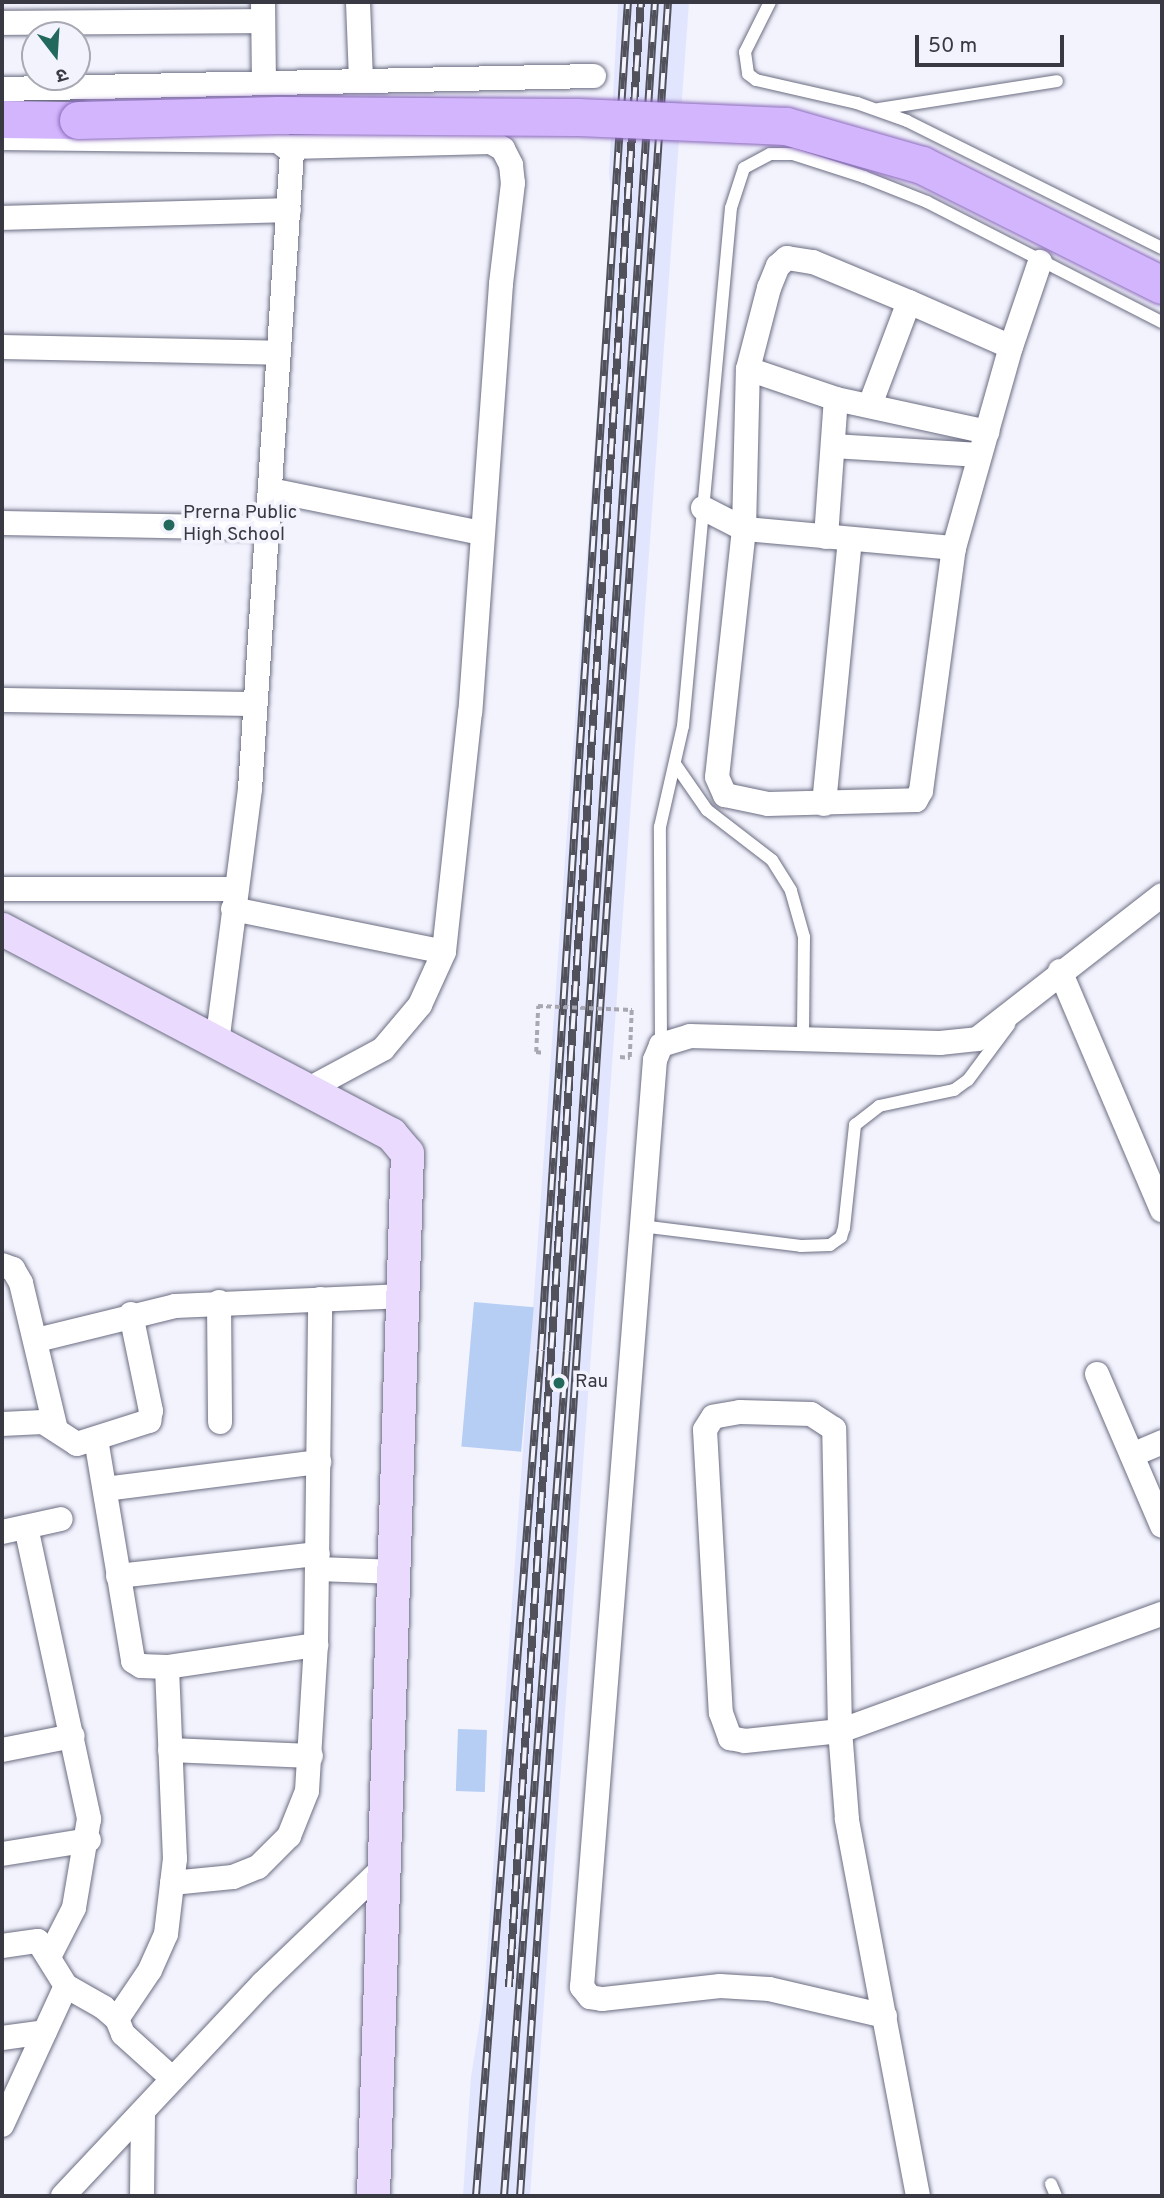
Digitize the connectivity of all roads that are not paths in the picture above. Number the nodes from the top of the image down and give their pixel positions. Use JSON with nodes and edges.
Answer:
{"nodes":[{"id":1,"x":358,"y":2,"type":"edge"},
{"id":2,"x":770,"y":2,"type":"edge"},
{"id":3,"x":263,"y":11,"type":"edge"},
{"id":4,"x":2,"y":23,"type":"edge"},
{"id":5,"x":593,"y":76,"type":"dead end"},
{"id":6,"x":361,"y":81,"type":"junction"},
{"id":7,"x":1057,"y":81,"type":"dead end"},
{"id":8,"x":264,"y":83,"type":"junction"},
{"id":9,"x":2,"y":89,"type":"edge"},
{"id":10,"x":876,"y":110,"type":"junction"},
{"id":11,"x":2,"y":119,"type":"edge"},
{"id":12,"x":2,"y":138,"type":"edge"},
{"id":13,"x":290,"y":146,"type":"junction"},
{"id":14,"x":289,"y":211,"type":"junction"},
{"id":15,"x":2,"y":218,"type":"edge"},
{"id":16,"x":1162,"y":247,"type":"edge"},
{"id":17,"x":1040,"y":262,"type":"junction"},
{"id":18,"x":1162,"y":285,"type":"edge"},
{"id":19,"x":909,"y":302,"type":"junction"},
{"id":20,"x":1162,"y":322,"type":"edge"},
{"id":21,"x":2,"y":347,"type":"edge"},
{"id":22,"x":1011,"y":347,"type":"junction"},
{"id":23,"x":279,"y":353,"type":"junction"},
{"id":24,"x":748,"y":369,"type":"junction"},
{"id":25,"x":836,"y":400,"type":"junction"},
{"id":26,"x":870,"y":405,"type":"junction"},
{"id":27,"x":983,"y":444,"type":"junction"},
{"id":28,"x":832,"y":446,"type":"junction"},
{"id":29,"x":270,"y":490,"type":"junction"},
{"id":30,"x":704,"y":508,"type":"junction"},
{"id":31,"x":2,"y":523,"type":"edge"},
{"id":32,"x":268,"y":528,"type":"junction"},
{"id":33,"x":744,"y":529,"type":"junction"},
{"id":34,"x":482,"y":533,"type":"junction"},
{"id":35,"x":838,"y":538,"type":"junction"},
{"id":36,"x":954,"y":548,"type":"junction"},
{"id":37,"x":2,"y":700,"type":"edge"},
{"id":38,"x":253,"y":704,"type":"junction"},
{"id":39,"x":676,"y":764,"type":"junction"},
{"id":40,"x":824,"y":804,"type":"junction"},
{"id":41,"x":2,"y":889,"type":"edge"},
{"id":42,"x":235,"y":899,"type":"junction"},
{"id":43,"x":1161,"y":899,"type":"edge"},
{"id":44,"x":2,"y":929,"type":"edge"},
{"id":45,"x":444,"y":952,"type":"junction"},
{"id":46,"x":1060,"y":971,"type":"junction"},
{"id":47,"x":1029,"y":998,"type":"junction"},
{"id":48,"x":803,"y":1038,"type":"junction"},
{"id":49,"x":217,"y":1042,"type":"junction"},
{"id":50,"x":661,"y":1045,"type":"junction"},
{"id":51,"x":307,"y":1090,"type":"junction"},
{"id":52,"x":1162,"y":1210,"type":"edge"},
{"id":53,"x":641,"y":1226,"type":"junction"},
{"id":54,"x":2,"y":1265,"type":"edge"},
{"id":55,"x":405,"y":1296,"type":"junction"},
{"id":56,"x":320,"y":1299,"type":"junction"},
{"id":57,"x":219,"y":1303,"type":"junction"},
{"id":58,"x":131,"y":1314,"type":"junction"},
{"id":59,"x":37,"y":1340,"type":"junction"},
{"id":60,"x":1097,"y":1374,"type":"dead end"},
{"id":61,"x":220,"y":1422,"type":"dead end"},
{"id":62,"x":2,"y":1424,"type":"edge"},
{"id":63,"x":56,"y":1430,"type":"junction"},
{"id":64,"x":96,"y":1440,"type":"junction"},
{"id":65,"x":1162,"y":1442,"type":"edge"},
{"id":66,"x":1132,"y":1455,"type":"junction"},
{"id":67,"x":319,"y":1462,"type":"junction"},
{"id":68,"x":105,"y":1489,"type":"junction"},
{"id":69,"x":61,"y":1519,"type":"dead end"},
{"id":70,"x":1162,"y":1526,"type":"edge"},
{"id":71,"x":14,"y":1530,"type":"edge"},
{"id":72,"x":318,"y":1562,"type":"junction"},
{"id":73,"x":397,"y":1572,"type":"junction"},
{"id":74,"x":118,"y":1576,"type":"junction"},
{"id":75,"x":1162,"y":1614,"type":"edge"},
{"id":76,"x":316,"y":1645,"type":"junction"},
{"id":77,"x":167,"y":1667,"type":"junction"},
{"id":78,"x":840,"y":1731,"type":"junction"},
{"id":79,"x":73,"y":1737,"type":"junction"},
{"id":80,"x":2,"y":1749,"type":"edge"},
{"id":81,"x":170,"y":1750,"type":"junction"},
{"id":82,"x":311,"y":1756,"type":"junction"},
{"id":83,"x":89,"y":1840,"type":"junction"},
{"id":84,"x":2,"y":1854,"type":"edge"},
{"id":85,"x":383,"y":1868,"type":"junction"},
{"id":86,"x":172,"y":1883,"type":"junction"},
{"id":87,"x":2,"y":1946,"type":"edge"},
{"id":88,"x":50,"y":1955,"type":"junction"},
{"id":89,"x":66,"y":1986,"type":"junction"},
{"id":90,"x":885,"y":2016,"type":"junction"},
{"id":91,"x":117,"y":2020,"type":"junction"},
{"id":92,"x":45,"y":2032,"type":"junction"},
{"id":93,"x":2,"y":2038,"type":"edge"},
{"id":94,"x":173,"y":2079,"type":"junction"},
{"id":95,"x":143,"y":2113,"type":"junction"},
{"id":96,"x":2,"y":2124,"type":"edge"},
{"id":97,"x":63,"y":2196,"type":"edge"},
{"id":98,"x":142,"y":2196,"type":"edge"},
{"id":99,"x":373,"y":2196,"type":"edge"},
{"id":100,"x":918,"y":2196,"type":"edge"}],
"edges":[{"from":1,"to":6,"type":"street"},
{"from":2,"to":10,"type":"lane"},
{"from":3,"to":4,"type":"street"},
{"from":3,"to":8,"type":"street"},
{"from":5,"to":6,"type":"street"},
{"from":6,"to":8,"type":"street"},
{"from":7,"to":10,"type":"lane"},
{"from":8,"to":9,"type":"street"},
{"from":10,"to":16,"type":"lane"},
{"from":11,"to":18,"type":"main road","bridge":true},
{"from":12,"to":13,"type":"street"},
{"from":13,"to":14,"type":"street"},
{"from":13,"to":34,"type":"street"},
{"from":14,"to":15,"type":"street"},
{"from":14,"to":23,"type":"street"},
{"from":17,"to":20,"type":"lane"},
{"from":17,"to":22,"type":"street"},
{"from":17,"to":30,"type":"lane"},
{"from":19,"to":22,"type":"street"},
{"from":19,"to":24,"type":"street"},
{"from":19,"to":26,"type":"street"},
{"from":21,"to":23,"type":"street"},
{"from":22,"to":27,"type":"street"},
{"from":23,"to":29,"type":"street"},
{"from":24,"to":25,"type":"street"},
{"from":24,"to":33,"type":"street"},
{"from":25,"to":26,"type":"street"},
{"from":25,"to":28,"type":"street"},
{"from":26,"to":27,"type":"street"},
{"from":27,"to":28,"type":"street"},
{"from":27,"to":36,"type":"street"},
{"from":28,"to":35,"type":"street"},
{"from":29,"to":32,"type":"street"},
{"from":29,"to":34,"type":"street"},
{"from":30,"to":33,"type":"street"},
{"from":30,"to":39,"type":"lane"},
{"from":31,"to":32,"type":"street"},
{"from":32,"to":38,"type":"street"},
{"from":33,"to":35,"type":"street"},
{"from":33,"to":40,"type":"street"},
{"from":34,"to":45,"type":"street"},
{"from":35,"to":36,"type":"street"},
{"from":35,"to":40,"type":"street"},
{"from":36,"to":40,"type":"street"},
{"from":37,"to":38,"type":"street"},
{"from":38,"to":42,"type":"street"},
{"from":39,"to":48,"type":"lane"},
{"from":39,"to":50,"type":"lane"},
{"from":41,"to":42,"type":"street"},
{"from":42,"to":45,"type":"street"},
{"from":42,"to":49,"type":"street"},
{"from":43,"to":46,"type":"street"},
{"from":44,"to":49,"type":"street"},
{"from":45,"to":51,"type":"street"},
{"from":46,"to":47,"type":"street"},
{"from":46,"to":52,"type":"street"},
{"from":47,"to":48,"type":"street"},
{"from":47,"to":53,"type":"lane"},
{"from":48,"to":50,"type":"street"},
{"from":49,"to":51,"type":"street"},
{"from":50,"to":53,"type":"street"},
{"from":51,"to":55,"type":"street"},
{"from":53,"to":90,"type":"street"},
{"from":54,"to":59,"type":"street"},
{"from":55,"to":56,"type":"street"},
{"from":55,"to":73,"type":"street"},
{"from":56,"to":57,"type":"street"},
{"from":56,"to":67,"type":"street"},
{"from":57,"to":58,"type":"street"},
{"from":57,"to":61,"type":"street"},
{"from":58,"to":59,"type":"street"},
{"from":58,"to":64,"type":"street"},
{"from":59,"to":63,"type":"street"},
{"from":60,"to":66,"type":"street"},
{"from":62,"to":63,"type":"street"},
{"from":63,"to":64,"type":"street"},
{"from":64,"to":68,"type":"street"},
{"from":65,"to":66,"type":"street"},
{"from":66,"to":70,"type":"street"},
{"from":67,"to":68,"type":"street"},
{"from":67,"to":72,"type":"street"},
{"from":68,"to":74,"type":"street"},
{"from":69,"to":71,"type":"street"},
{"from":71,"to":79,"type":"street"},
{"from":72,"to":73,"type":"street"},
{"from":72,"to":74,"type":"street"},
{"from":72,"to":76,"type":"street"},
{"from":73,"to":85,"type":"street"},
{"from":74,"to":77,"type":"street"},
{"from":75,"to":78,"type":"street"},
{"from":76,"to":77,"type":"street"},
{"from":76,"to":82,"type":"street"},
{"from":77,"to":81,"type":"street"},
{"from":78,"to":78,"type":"street"},
{"from":78,"to":90,"type":"street"},
{"from":79,"to":80,"type":"street"},
{"from":79,"to":83,"type":"street"},
{"from":81,"to":82,"type":"street"},
{"from":81,"to":86,"type":"street"},
{"from":82,"to":86,"type":"street"},
{"from":83,"to":84,"type":"street"},
{"from":83,"to":88,"type":"street"},
{"from":85,"to":94,"type":"street"},
{"from":85,"to":99,"type":"street"},
{"from":86,"to":91,"type":"street"},
{"from":87,"to":88,"type":"street"},
{"from":88,"to":89,"type":"street"},
{"from":89,"to":91,"type":"street"},
{"from":89,"to":92,"type":"street"},
{"from":90,"to":100,"type":"street"},
{"from":91,"to":94,"type":"street"},
{"from":92,"to":93,"type":"street"},
{"from":92,"to":96,"type":"street"},
{"from":94,"to":95,"type":"street"},
{"from":95,"to":97,"type":"street"},
{"from":95,"to":98,"type":"street"}]}
